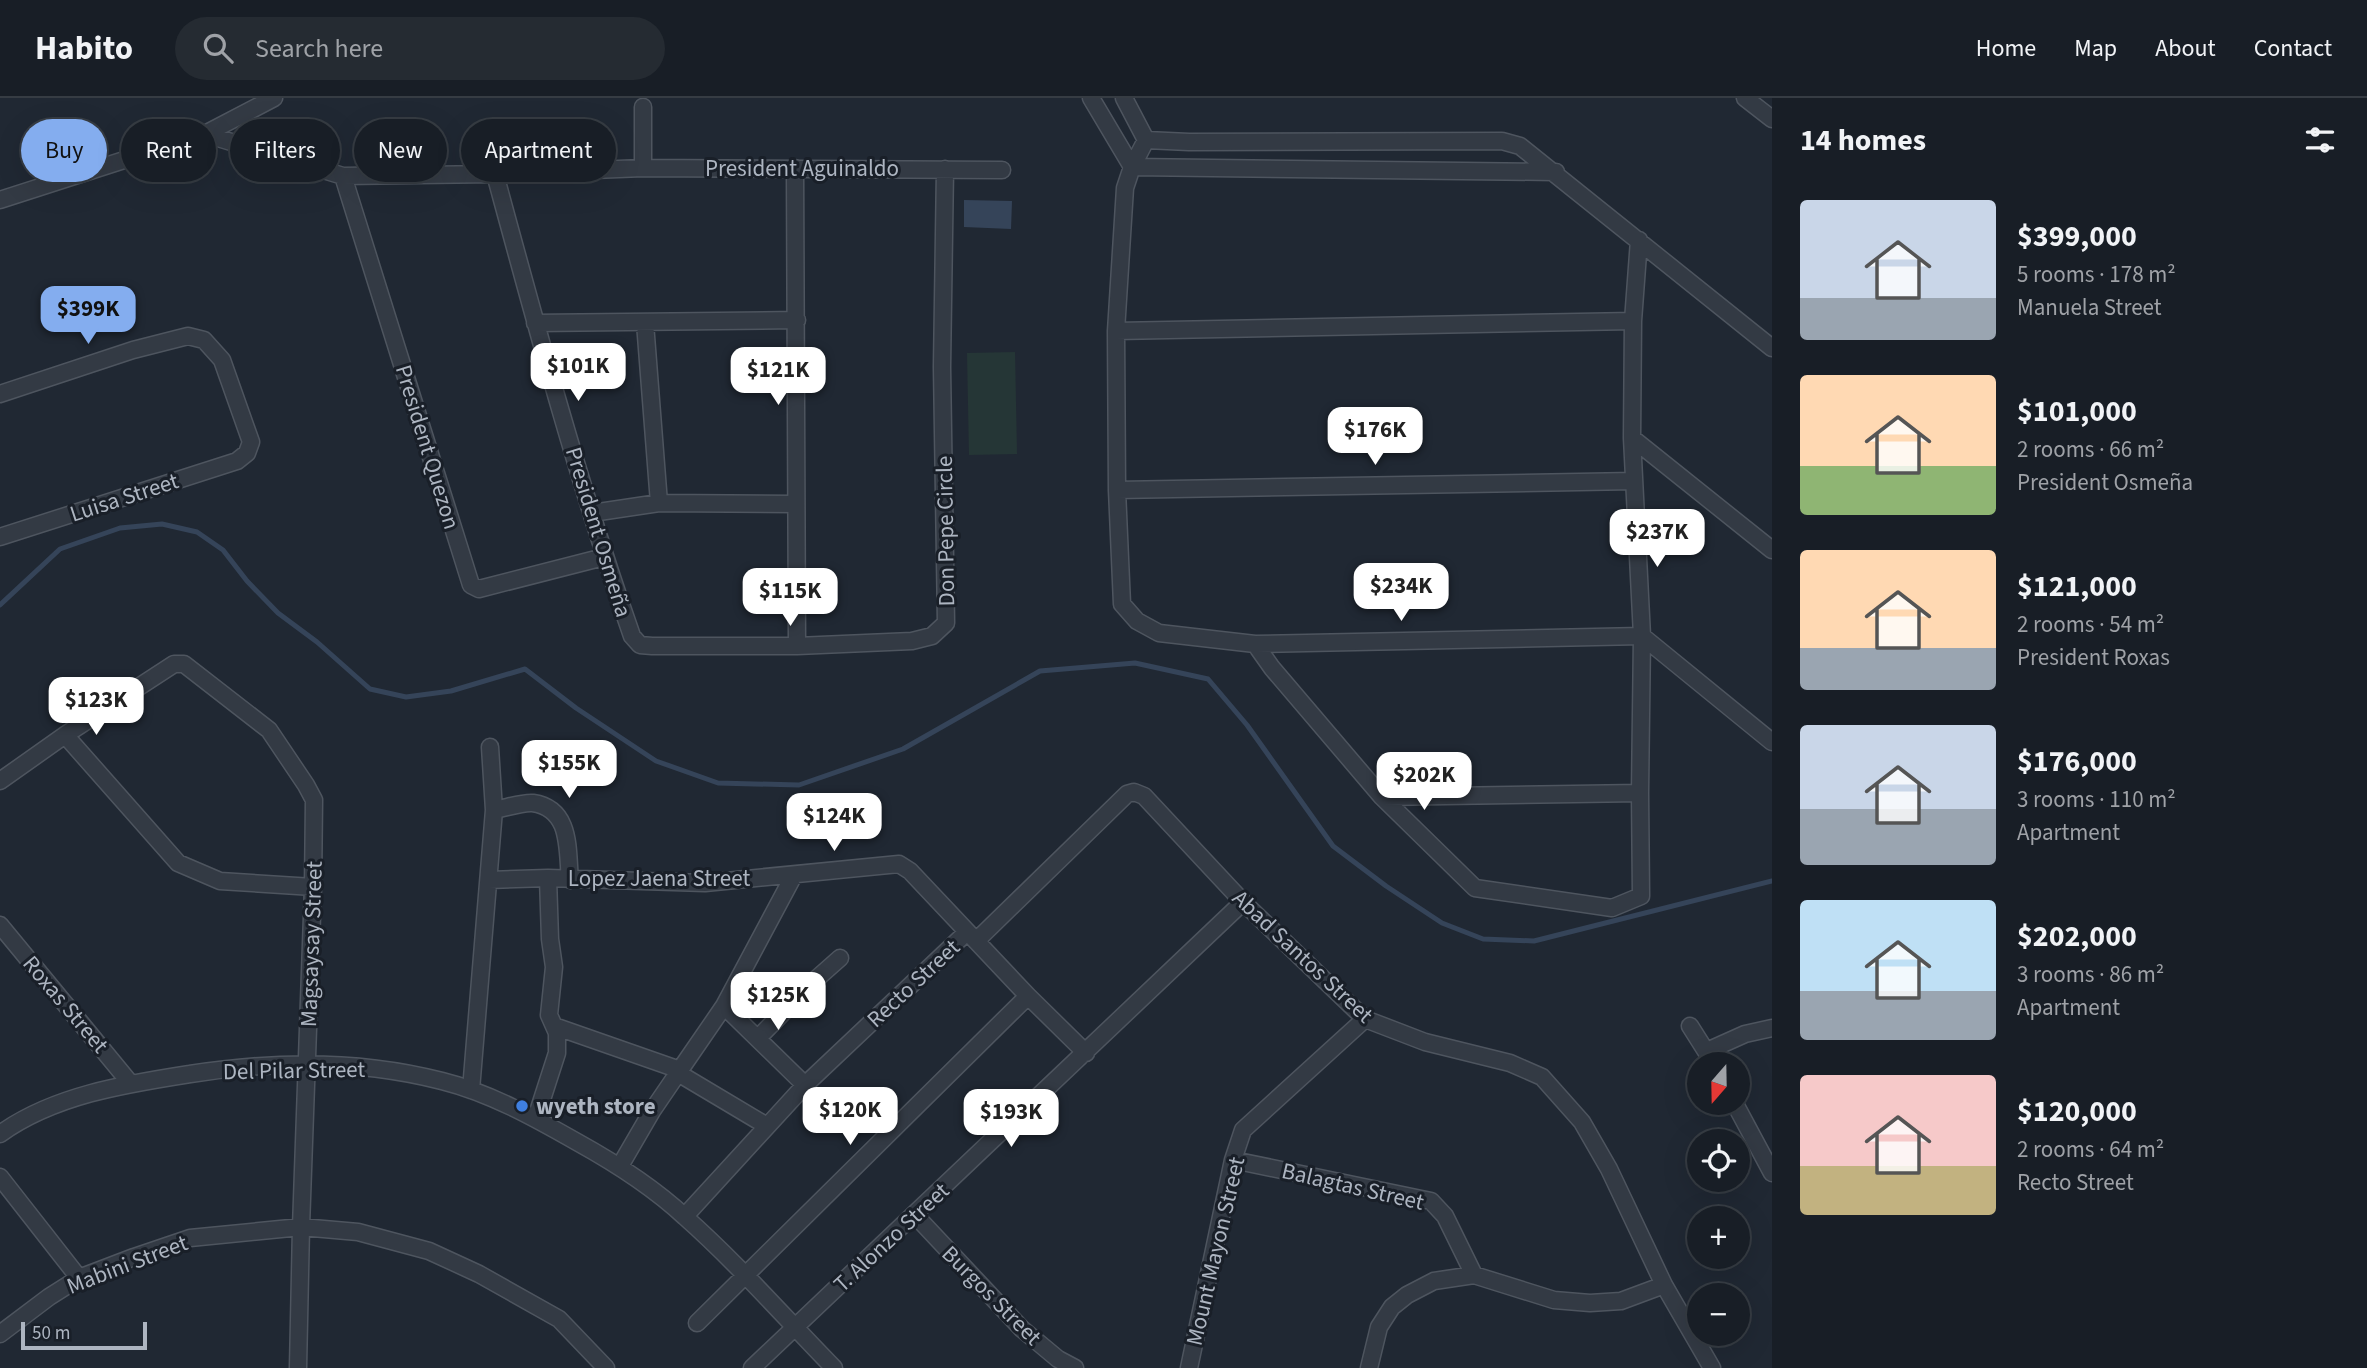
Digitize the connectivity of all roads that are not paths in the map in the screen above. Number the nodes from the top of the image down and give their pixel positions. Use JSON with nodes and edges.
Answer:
{"nodes":[{"id":1,"x":1091,"y":98,"type":"edge"},
{"id":2,"x":1745,"y":98,"type":"edge"},
{"id":3,"x":1125,"y":100,"type":"edge"},
{"id":4,"x":263,"y":101,"type":"edge"},
{"id":5,"x":643,"y":107,"type":"dead end"},
{"id":6,"x":1104,"y":119,"type":"junction"},
{"id":7,"x":1772,"y":119,"type":"edge"},
{"id":8,"x":216,"y":128,"type":"edge"},
{"id":9,"x":216,"y":137,"type":"edge"},
{"id":10,"x":1146,"y":140,"type":"junction"},
{"id":11,"x":121,"y":161,"type":"edge"},
{"id":12,"x":1132,"y":167,"type":"junction"},
{"id":13,"x":643,"y":168,"type":"junction"},
{"id":14,"x":794,"y":168,"type":"junction"},
{"id":15,"x":616,"y":169,"type":"edge"},
{"id":16,"x":944,"y":169,"type":"junction"},
{"id":17,"x":1002,"y":170,"type":"dead end"},
{"id":18,"x":1556,"y":172,"type":"junction"},
{"id":19,"x":461,"y":174,"type":"edge"},
{"id":20,"x":343,"y":176,"type":"junction"},
{"id":21,"x":497,"y":182,"type":"edge"},
{"id":22,"x":0,"y":200,"type":"edge"},
{"id":23,"x":1639,"y":240,"type":"junction"},
{"id":24,"x":797,"y":320,"type":"junction"},
{"id":25,"x":1633,"y":321,"type":"junction"},
{"id":26,"x":536,"y":323,"type":"junction"},
{"id":27,"x":645,"y":323,"type":"junction"},
{"id":28,"x":1116,"y":331,"type":"junction"},
{"id":29,"x":1772,"y":348,"type":"edge"},
{"id":30,"x":0,"y":394,"type":"edge"},
{"id":31,"x":1632,"y":438,"type":"junction"},
{"id":32,"x":1634,"y":481,"type":"junction"},
{"id":33,"x":1117,"y":490,"type":"junction"},
{"id":34,"x":659,"y":503,"type":"junction"},
{"id":35,"x":795,"y":504,"type":"junction"},
{"id":36,"x":592,"y":513,"type":"junction"},
{"id":37,"x":0,"y":537,"type":"edge"},
{"id":38,"x":1772,"y":550,"type":"edge"},
{"id":39,"x":604,"y":557,"type":"junction"},
{"id":40,"x":1642,"y":636,"type":"junction"},
{"id":41,"x":1255,"y":644,"type":"junction"},
{"id":42,"x":640,"y":645,"type":"joint"},
{"id":43,"x":797,"y":646,"type":"junction"},
{"id":44,"x":65,"y":735,"type":"junction"},
{"id":45,"x":1772,"y":743,"type":"edge"},
{"id":46,"x":491,"y":747,"type":"dead end"},
{"id":47,"x":0,"y":781,"type":"edge"},
{"id":48,"x":1134,"y":793,"type":"joint"},
{"id":49,"x":1640,"y":793,"type":"junction"},
{"id":50,"x":1382,"y":797,"type":"junction"},
{"id":51,"x":495,"y":810,"type":"junction"},
{"id":52,"x":794,"y":875,"type":"junction"},
{"id":53,"x":548,"y":878,"type":"junction"},
{"id":54,"x":489,"y":880,"type":"junction"},
{"id":55,"x":570,"y":880,"type":"junction"},
{"id":56,"x":313,"y":887,"type":"junction"},
{"id":57,"x":1243,"y":902,"type":"junction"},
{"id":58,"x":0,"y":925,"type":"edge"},
{"id":59,"x":972,"y":936,"type":"junction"},
{"id":60,"x":839,"y":958,"type":"dead end"},
{"id":61,"x":1028,"y":996,"type":"junction"},
{"id":62,"x":724,"y":1006,"type":"junction"},
{"id":63,"x":1365,"y":1019,"type":"junction"},
{"id":64,"x":554,"y":1026,"type":"junction"},
{"id":65,"x":1690,"y":1026,"type":"dead end"},
{"id":66,"x":1772,"y":1028,"type":"edge"},
{"id":67,"x":758,"y":1038,"type":"junction"},
{"id":68,"x":1706,"y":1052,"type":"edge"},
{"id":69,"x":1719,"y":1052,"type":"edge"},
{"id":70,"x":1086,"y":1053,"type":"junction"},
{"id":71,"x":307,"y":1065,"type":"junction"},
{"id":72,"x":679,"y":1072,"type":"junction"},
{"id":73,"x":131,"y":1084,"type":"junction"},
{"id":74,"x":805,"y":1085,"type":"junction"},
{"id":75,"x":471,"y":1090,"type":"junction"},
{"id":76,"x":1741,"y":1115,"type":"edge"},
{"id":77,"x":536,"y":1118,"type":"junction"},
{"id":78,"x":767,"y":1126,"type":"junction"},
{"id":79,"x":0,"y":1134,"type":"edge"},
{"id":80,"x":1233,"y":1160,"type":"junction"},
{"id":81,"x":620,"y":1166,"type":"junction"},
{"id":82,"x":1772,"y":1173,"type":"edge"},
{"id":83,"x":0,"y":1177,"type":"edge"},
{"id":84,"x":915,"y":1215,"type":"junction"},
{"id":85,"x":684,"y":1216,"type":"junction"},
{"id":86,"x":301,"y":1227,"type":"junction"},
{"id":87,"x":1474,"y":1275,"type":"junction"},
{"id":88,"x":746,"y":1276,"type":"junction"},
{"id":89,"x":79,"y":1278,"type":"junction"},
{"id":90,"x":1664,"y":1285,"type":"junction"},
{"id":91,"x":697,"y":1323,"type":"dead end"},
{"id":92,"x":795,"y":1328,"type":"junction"},
{"id":93,"x":0,"y":1334,"type":"edge"},
{"id":94,"x":298,"y":1368,"type":"edge"},
{"id":95,"x":606,"y":1368,"type":"edge"},
{"id":96,"x":752,"y":1368,"type":"edge"},
{"id":97,"x":834,"y":1368,"type":"edge"},
{"id":98,"x":1074,"y":1368,"type":"edge"},
{"id":99,"x":1189,"y":1368,"type":"edge"},
{"id":100,"x":1369,"y":1368,"type":"edge"},
{"id":101,"x":1712,"y":1368,"type":"edge"}],
"edges":[{"from":1,"to":6,"type":"street"},
{"from":2,"to":7,"type":"street"},
{"from":3,"to":6,"type":"street"},
{"from":3,"to":10,"type":"street"},
{"from":4,"to":8,"type":"street"},
{"from":5,"to":13,"type":"street"},
{"from":6,"to":12,"type":"street"},
{"from":9,"to":20,"type":"street","name":"President Aguinaldo"},
{"from":10,"to":12,"type":"street"},
{"from":10,"to":18,"type":"street"},
{"from":11,"to":22,"type":"street"},
{"from":12,"to":18,"type":"street"},
{"from":12,"to":28,"type":"street"},
{"from":13,"to":14,"type":"street","name":"President Aguinaldo"},
{"from":13,"to":15,"type":"street","name":"President Aguinaldo"},
{"from":14,"to":16,"type":"street","name":"President Aguinaldo"},
{"from":14,"to":24,"type":"street"},
{"from":16,"to":17,"type":"street","name":"President Aguinaldo"},
{"from":16,"to":43,"type":"street","name":"Don Pepe Circle"},
{"from":18,"to":23,"type":"street"},
{"from":19,"to":20,"type":"street","name":"President Aguinaldo"},
{"from":20,"to":39,"type":"street","name":"President Quezon"},
{"from":21,"to":26,"type":"street","name":"President Osmeña"},
{"from":23,"to":25,"type":"street"},
{"from":23,"to":29,"type":"street"},
{"from":24,"to":27,"type":"street"},
{"from":24,"to":35,"type":"street"},
{"from":25,"to":28,"type":"street"},
{"from":25,"to":31,"type":"street"},
{"from":26,"to":27,"type":"street"},
{"from":26,"to":36,"type":"street","name":"President Osmeña"},
{"from":27,"to":34,"type":"street"},
{"from":28,"to":33,"type":"street"},
{"from":30,"to":37,"type":"street","name":"Luisa Street"},
{"from":31,"to":32,"type":"street"},
{"from":31,"to":38,"type":"street"},
{"from":32,"to":33,"type":"street"},
{"from":32,"to":40,"type":"street"},
{"from":33,"to":41,"type":"street"},
{"from":34,"to":35,"type":"street"},
{"from":34,"to":36,"type":"street"},
{"from":35,"to":43,"type":"street"},
{"from":36,"to":39,"type":"street","name":"President Osmeña"},
{"from":39,"to":42,"type":"street","name":"President Osmeña"},
{"from":40,"to":41,"type":"street"},
{"from":40,"to":45,"type":"street"},
{"from":40,"to":49,"type":"street"},
{"from":41,"to":50,"type":"street"},
{"from":42,"to":43,"type":"street","name":"Don Pepe Circle"},
{"from":44,"to":47,"type":"street"},
{"from":44,"to":56,"type":"street"},
{"from":44,"to":56,"type":"street","name":"Magsaysay Street"},
{"from":46,"to":51,"type":"street"},
{"from":48,"to":57,"type":"street","name":"Abad Santos Street"},
{"from":48,"to":59,"type":"street","name":"Recto Street"},
{"from":49,"to":50,"type":"street"},
{"from":49,"to":50,"type":"street"},
{"from":51,"to":54,"type":"street"},
{"from":51,"to":55,"type":"street"},
{"from":52,"to":55,"type":"street","name":"Lopez Jaena Street"},
{"from":52,"to":59,"type":"street","name":"Lopez Jaena Street"},
{"from":52,"to":62,"type":"street"},
{"from":53,"to":54,"type":"street","name":"Lopez Jaena Street"},
{"from":53,"to":55,"type":"street","name":"Lopez Jaena Street"},
{"from":53,"to":64,"type":"street"},
{"from":54,"to":75,"type":"street"},
{"from":56,"to":71,"type":"street","name":"Magsaysay Street"},
{"from":57,"to":63,"type":"street","name":"Abad Santos Street"},
{"from":57,"to":70,"type":"street","name":"T. Alonzo Street"},
{"from":58,"to":73,"type":"street","name":"Roxas Street"},
{"from":59,"to":61,"type":"street","name":"Lopez Jaena Street"},
{"from":59,"to":74,"type":"street","name":"Recto Street"},
{"from":60,"to":67,"type":"street"},
{"from":61,"to":70,"type":"street","name":"Lopez Jaena Street"},
{"from":61,"to":88,"type":"street"},
{"from":62,"to":67,"type":"street"},
{"from":62,"to":72,"type":"street"},
{"from":63,"to":80,"type":"street","name":"Mount Mayon Street"},
{"from":63,"to":90,"type":"street","name":"Abad Santos Street"},
{"from":64,"to":72,"type":"street"},
{"from":64,"to":77,"type":"street"},
{"from":65,"to":68,"type":"street"},
{"from":66,"to":69,"type":"street"},
{"from":67,"to":74,"type":"street"},
{"from":70,"to":84,"type":"street","name":"T. Alonzo Street"},
{"from":71,"to":73,"type":"street","name":"Del Pilar Street"},
{"from":71,"to":75,"type":"street","name":"Del Pilar Street"},
{"from":71,"to":86,"type":"street","name":"Magsaysay Street"},
{"from":72,"to":78,"type":"street"},
{"from":72,"to":81,"type":"street"},
{"from":73,"to":79,"type":"street","name":"Del Pilar Street"},
{"from":74,"to":78,"type":"street","name":"Recto Street"},
{"from":75,"to":77,"type":"street","name":"Del Pilar Street"},
{"from":76,"to":82,"type":"street"},
{"from":77,"to":81,"type":"street","name":"Del Pilar Street"},
{"from":78,"to":85,"type":"street","name":"Recto Street"},
{"from":80,"to":87,"type":"street","name":"Balagtas Street"},
{"from":80,"to":99,"type":"street","name":"Mount Mayon Street"},
{"from":81,"to":85,"type":"street","name":"Del Pilar Street"},
{"from":83,"to":89,"type":"street"},
{"from":84,"to":92,"type":"street","name":"T. Alonzo Street"},
{"from":84,"to":98,"type":"street","name":"Burgos Street"},
{"from":85,"to":88,"type":"street","name":"Del Pilar Street"},
{"from":86,"to":89,"type":"street","name":"Mabini Street"},
{"from":86,"to":94,"type":"street","name":"Magsaysay Street"},
{"from":86,"to":95,"type":"street","name":"Mabini Street"},
{"from":87,"to":90,"type":"street"},
{"from":87,"to":100,"type":"street"},
{"from":88,"to":91,"type":"street"},
{"from":88,"to":92,"type":"street","name":"Del Pilar Street"},
{"from":89,"to":93,"type":"street","name":"Mabini Street"},
{"from":90,"to":101,"type":"street","name":"Abad Santos Street"},
{"from":92,"to":96,"type":"street","name":"T. Alonzo Street"},
{"from":92,"to":97,"type":"street","name":"Del Pilar Street"}]}
